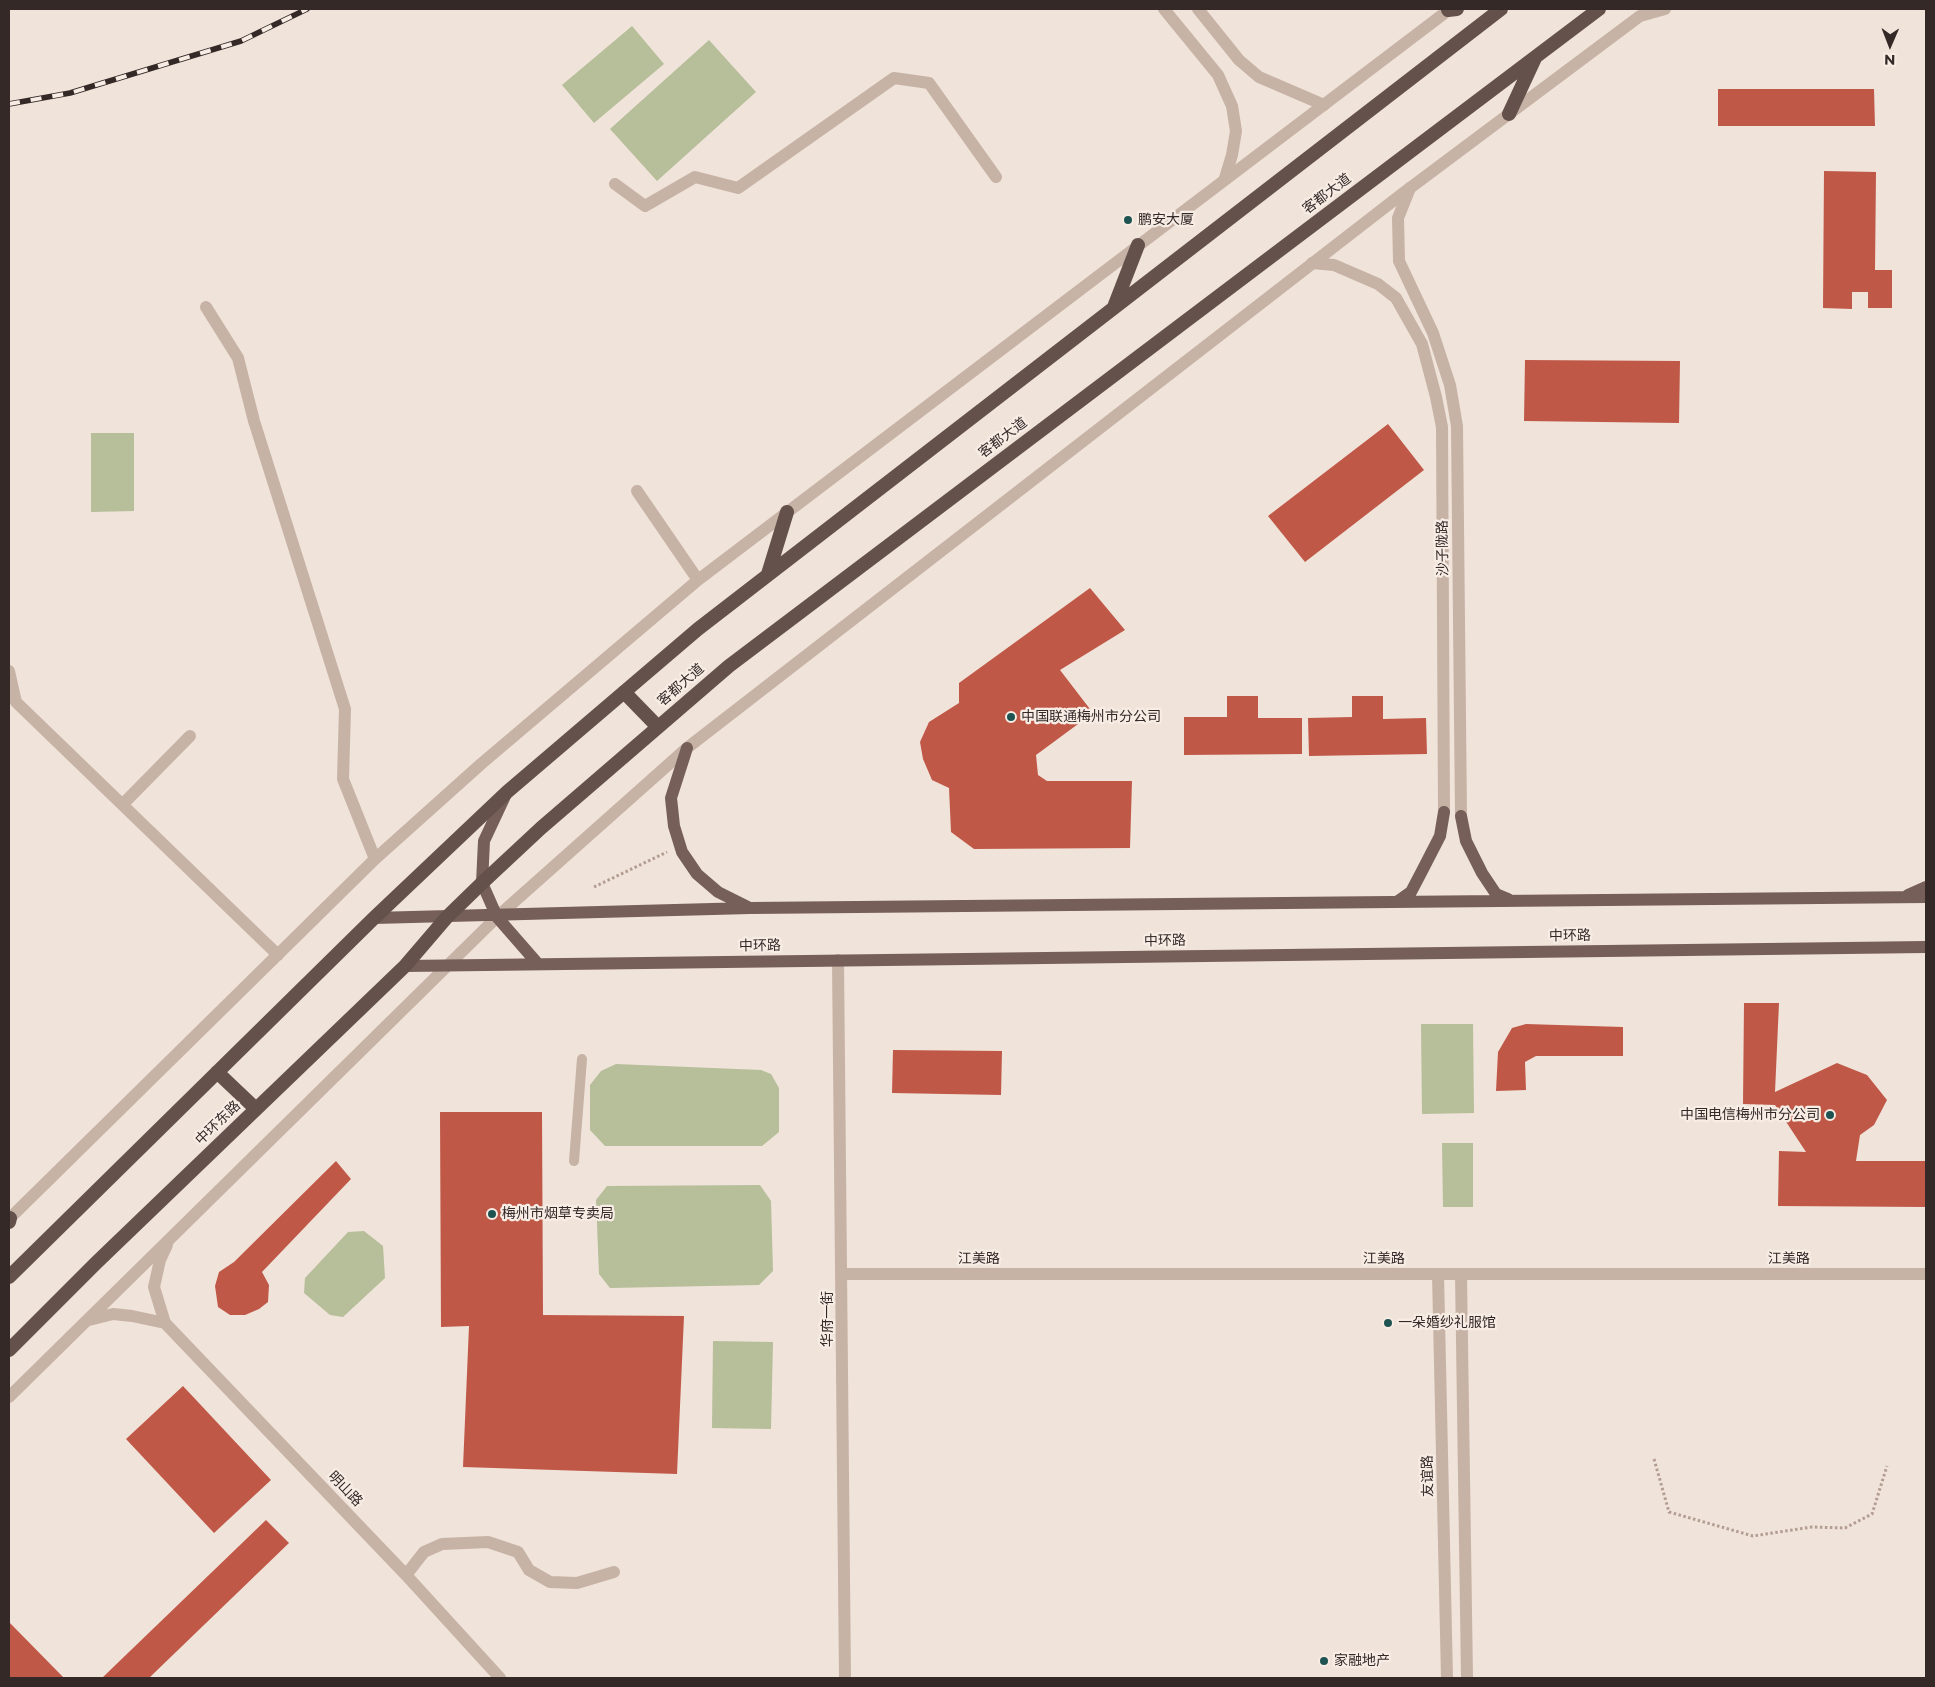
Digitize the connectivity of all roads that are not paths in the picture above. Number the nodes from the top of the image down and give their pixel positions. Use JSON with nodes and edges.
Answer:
{"nodes":[{"id":1,"x":1164,"y":9,"type":"edge"},
{"id":2,"x":1198,"y":9,"type":"edge"},
{"id":3,"x":1452,"y":9,"type":"edge"},
{"id":4,"x":1500,"y":9,"type":"edge"},
{"id":5,"x":1599,"y":9,"type":"edge"},
{"id":6,"x":1665,"y":9,"type":"edge"},
{"id":7,"x":1535,"y":57,"type":"junction"},
{"id":8,"x":1324,"y":105,"type":"junction"},
{"id":9,"x":1509,"y":114,"type":"junction"},
{"id":10,"x":996,"y":177,"type":"dead end"},
{"id":11,"x":1225,"y":178,"type":"junction"},
{"id":12,"x":615,"y":184,"type":"dead end"},
{"id":13,"x":1410,"y":188,"type":"junction"},
{"id":14,"x":1138,"y":245,"type":"junction"},
{"id":15,"x":1312,"y":263,"type":"junction"},
{"id":16,"x":206,"y":307,"type":"dead end"},
{"id":17,"x":1113,"y":308,"type":"junction"},
{"id":18,"x":637,"y":491,"type":"dead end"},
{"id":19,"x":787,"y":512,"type":"junction"},
{"id":20,"x":768,"y":574,"type":"junction"},
{"id":21,"x":698,"y":580,"type":"junction"},
{"id":22,"x":9,"y":671,"type":"edge"},
{"id":23,"x":624,"y":692,"type":"junction"},
{"id":24,"x":658,"y":727,"type":"junction"},
{"id":25,"x":190,"y":736,"type":"dead end"},
{"id":26,"x":687,"y":748,"type":"junction"},
{"id":27,"x":507,"y":792,"type":"junction"},
{"id":28,"x":123,"y":804,"type":"junction"},
{"id":29,"x":1444,"y":812,"type":"joint"},
{"id":30,"x":1461,"y":816,"type":"joint"},
{"id":31,"x":375,"y":859,"type":"junction"},
{"id":32,"x":482,"y":883,"type":"junction"},
{"id":33,"x":1926,"y":887,"type":"edge"},
{"id":34,"x":1926,"y":897,"type":"edge"},
{"id":35,"x":1904,"y":898,"type":"junction"},
{"id":36,"x":1513,"y":901,"type":"junction"},
{"id":37,"x":1397,"y":902,"type":"junction"},
{"id":38,"x":750,"y":908,"type":"junction"},
{"id":39,"x":447,"y":917,"type":"junction"},
{"id":40,"x":497,"y":917,"type":"junction"},
{"id":41,"x":374,"y":918,"type":"junction"},
{"id":42,"x":1926,"y":947,"type":"edge"},
{"id":43,"x":1911,"y":948,"type":"junction"},
{"id":44,"x":278,"y":955,"type":"junction"},
{"id":45,"x":1926,"y":956,"type":"edge"},
{"id":46,"x":838,"y":960,"type":"junction"},
{"id":47,"x":538,"y":964,"type":"junction"},
{"id":48,"x":448,"y":965,"type":"junction"},
{"id":49,"x":405,"y":966,"type":"junction"},
{"id":50,"x":582,"y":1059,"type":"dead end"},
{"id":51,"x":217,"y":1072,"type":"junction"},
{"id":52,"x":256,"y":1109,"type":"junction"},
{"id":53,"x":574,"y":1161,"type":"dead end"},
{"id":54,"x":9,"y":1220,"type":"edge"},
{"id":55,"x":170,"y":1238,"type":"junction"},
{"id":56,"x":843,"y":1274,"type":"junction"},
{"id":57,"x":1438,"y":1274,"type":"junction"},
{"id":58,"x":1461,"y":1274,"type":"junction"},
{"id":59,"x":1926,"y":1274,"type":"edge"},
{"id":60,"x":9,"y":1277,"type":"edge"},
{"id":61,"x":87,"y":1321,"type":"junction"},
{"id":62,"x":165,"y":1323,"type":"junction"},
{"id":63,"x":9,"y":1350,"type":"edge"},
{"id":64,"x":9,"y":1397,"type":"edge"},
{"id":65,"x":614,"y":1572,"type":"dead end"},
{"id":66,"x":406,"y":1575,"type":"junction"},
{"id":67,"x":500,"y":1678,"type":"edge"},
{"id":68,"x":845,"y":1678,"type":"edge"},
{"id":69,"x":1447,"y":1678,"type":"edge"},
{"id":70,"x":1467,"y":1678,"type":"edge"}],
"edges":[{"from":1,"to":11,"type":"street"},
{"from":2,"to":8,"type":"street"},
{"from":3,"to":8,"type":"street"},
{"from":4,"to":17,"type":"highway"},
{"from":5,"to":7,"type":"highway","name":"客都大道"},
{"from":6,"to":9,"type":"street"},
{"from":7,"to":9,"type":"highway"},
{"from":7,"to":24,"type":"highway","name":"客都大道"},
{"from":8,"to":11,"type":"street"},
{"from":9,"to":13,"type":"street"},
{"from":10,"to":12,"type":"street"},
{"from":11,"to":14,"type":"street"},
{"from":13,"to":15,"type":"street"},
{"from":13,"to":30,"type":"street","name":"沙子陇路"},
{"from":14,"to":17,"type":"highway"},
{"from":14,"to":19,"type":"street"},
{"from":15,"to":26,"type":"street"},
{"from":15,"to":29,"type":"street","name":"沙子陇路"},
{"from":16,"to":31,"type":"street"},
{"from":17,"to":20,"type":"highway"},
{"from":18,"to":21,"type":"street"},
{"from":19,"to":20,"type":"highway"},
{"from":19,"to":21,"type":"street"},
{"from":20,"to":23,"type":"highway"},
{"from":21,"to":31,"type":"street"},
{"from":22,"to":28,"type":"street"},
{"from":23,"to":24,"type":"highway"},
{"from":23,"to":27,"type":"highway"},
{"from":24,"to":32,"type":"highway","name":"客都大道"},
{"from":25,"to":28,"type":"street"},
{"from":26,"to":38,"type":"main road"},
{"from":26,"to":40,"type":"street"},
{"from":27,"to":32,"type":"main road"},
{"from":27,"to":41,"type":"highway"},
{"from":28,"to":44,"type":"street"},
{"from":29,"to":37,"type":"main road"},
{"from":30,"to":36,"type":"main road"},
{"from":31,"to":44,"type":"street"},
{"from":32,"to":39,"type":"highway","name":"客都大道"},
{"from":32,"to":40,"type":"main road"},
{"from":33,"to":35,"type":"main road"},
{"from":34,"to":35,"type":"main road"},
{"from":35,"to":36,"type":"main road"},
{"from":36,"to":37,"type":"main road"},
{"from":37,"to":38,"type":"main road"},
{"from":38,"to":40,"type":"main road"},
{"from":39,"to":40,"type":"main road"},
{"from":39,"to":41,"type":"main road"},
{"from":39,"to":49,"type":"highway","name":"中环东路"},
{"from":40,"to":47,"type":"main road"},
{"from":40,"to":48,"type":"street"},
{"from":41,"to":51,"type":"highway"},
{"from":42,"to":43,"type":"main road","name":"中环路"},
{"from":43,"to":45,"type":"main road"},
{"from":43,"to":46,"type":"main road","name":"中环路"},
{"from":44,"to":54,"type":"street"},
{"from":46,"to":47,"type":"main road","name":"中环路"},
{"from":46,"to":56,"type":"street","name":"华府一街"},
{"from":47,"to":48,"type":"main road","name":"中环路"},
{"from":48,"to":49,"type":"main road","name":"中环路"},
{"from":48,"to":55,"type":"street"},
{"from":49,"to":52,"type":"highway","name":"中环东路"},
{"from":50,"to":53,"type":"lane"},
{"from":51,"to":52,"type":"highway"},
{"from":51,"to":60,"type":"highway"},
{"from":52,"to":63,"type":"highway","name":"中环东路"},
{"from":55,"to":61,"type":"street"},
{"from":55,"to":62,"type":"street"},
{"from":56,"to":57,"type":"street","name":"江美路"},
{"from":56,"to":68,"type":"street","name":"华府一街"},
{"from":57,"to":58,"type":"street","name":"江美路"},
{"from":57,"to":69,"type":"street","name":"友谊路"},
{"from":58,"to":59,"type":"street","name":"江美路"},
{"from":58,"to":70,"type":"street"},
{"from":61,"to":62,"type":"street"},
{"from":61,"to":64,"type":"street"},
{"from":62,"to":66,"type":"street","name":"明山路"},
{"from":65,"to":66,"type":"street"},
{"from":66,"to":67,"type":"street","name":"明山路"}]}
